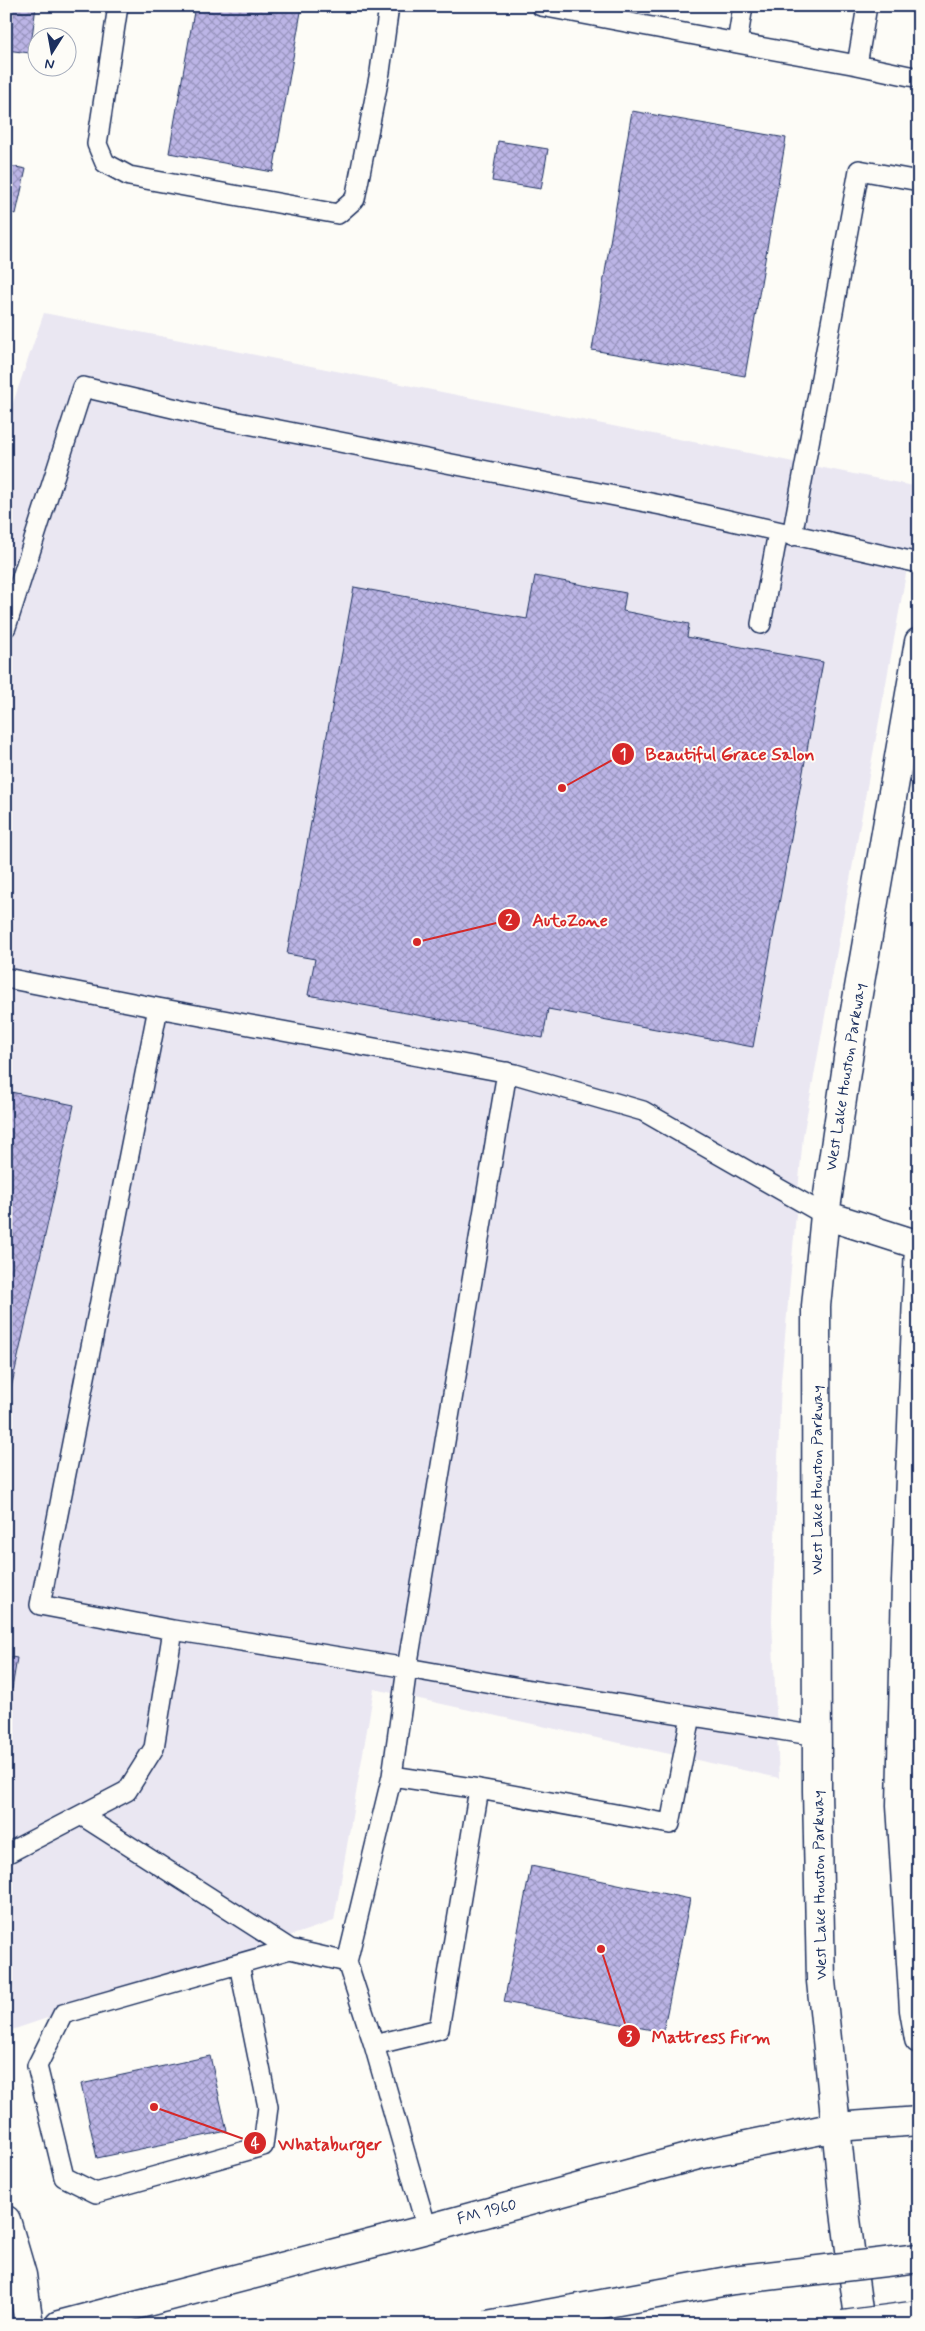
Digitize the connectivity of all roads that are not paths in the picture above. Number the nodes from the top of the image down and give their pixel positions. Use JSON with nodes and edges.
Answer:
{"nodes":[{"id":1,"x":118,"y":6,"type":"edge"},
{"id":2,"x":389,"y":6,"type":"edge"},
{"id":3,"x":542,"y":6,"type":"edge"},
{"id":4,"x":743,"y":6,"type":"edge"},
{"id":5,"x":867,"y":6,"type":"edge"},
{"id":6,"x":737,"y":43,"type":"junction"},
{"id":7,"x":857,"y":65,"type":"junction"},
{"id":8,"x":919,"y":78,"type":"edge"},
{"id":9,"x":919,"y":181,"type":"edge"},
{"id":10,"x":785,"y":534,"type":"junction"},
{"id":11,"x":919,"y":563,"type":"edge"},
{"id":12,"x":761,"y":624,"type":"dead end"},
{"id":13,"x":6,"y":627,"type":"edge"},
{"id":14,"x":919,"y":642,"type":"edge"},
{"id":15,"x":6,"y":978,"type":"edge"},
{"id":16,"x":158,"y":1008,"type":"junction"},
{"id":17,"x":507,"y":1072,"type":"junction"},
{"id":18,"x":825,"y":1215,"type":"junction"},
{"id":19,"x":919,"y":1245,"type":"edge"},
{"id":20,"x":913,"y":1524,"type":"edge"},
{"id":21,"x":173,"y":1630,"type":"junction"},
{"id":22,"x":407,"y":1668,"type":"junction"},
{"id":23,"x":691,"y":1716,"type":"junction"},
{"id":24,"x":817,"y":1736,"type":"junction"},
{"id":25,"x":392,"y":1776,"type":"junction"},
{"id":26,"x":479,"y":1789,"type":"junction"},
{"id":27,"x":82,"y":1815,"type":"junction"},
{"id":28,"x":6,"y":1854,"type":"edge"},
{"id":29,"x":909,"y":1922,"type":"junction"},
{"id":30,"x":290,"y":1949,"type":"junction"},
{"id":31,"x":919,"y":1951,"type":"edge"},
{"id":32,"x":347,"y":1962,"type":"junction"},
{"id":33,"x":239,"y":1964,"type":"junction"},
{"id":34,"x":919,"y":2039,"type":"edge"},
{"id":35,"x":374,"y":2045,"type":"junction"},
{"id":36,"x":919,"y":2120,"type":"edge"},
{"id":37,"x":836,"y":2127,"type":"junction"},
{"id":38,"x":6,"y":2220,"type":"edge"},
{"id":39,"x":427,"y":2229,"type":"junction"},
{"id":40,"x":919,"y":2258,"type":"edge"},
{"id":41,"x":919,"y":2315,"type":"edge"},
{"id":42,"x":29,"y":2325,"type":"edge"},
{"id":43,"x":59,"y":2325,"type":"edge"},
{"id":44,"x":488,"y":2325,"type":"edge"},
{"id":45,"x":843,"y":2325,"type":"edge"},
{"id":46,"x":860,"y":2325,"type":"edge"}],
"edges":[{"from":1,"to":2,"type":"lane"},
{"from":3,"to":6,"type":"lane"},
{"from":4,"to":6,"type":"lane"},
{"from":5,"to":7,"type":"lane"},
{"from":6,"to":7,"type":"lane"},
{"from":7,"to":8,"type":"lane"},
{"from":9,"to":10,"type":"lane"},
{"from":10,"to":11,"type":"lane"},
{"from":10,"to":12,"type":"lane"},
{"from":10,"to":13,"type":"lane"},
{"from":14,"to":18,"type":"main road","name":"West Lake Houston Parkway"},
{"from":15,"to":16,"type":"lane"},
{"from":16,"to":17,"type":"lane"},
{"from":16,"to":21,"type":"lane"},
{"from":17,"to":18,"type":"lane"},
{"from":17,"to":22,"type":"lane"},
{"from":18,"to":19,"type":"main road"},
{"from":18,"to":24,"type":"main road","name":"West Lake Houston Parkway"},
{"from":19,"to":20,"type":"main road"},
{"from":20,"to":29,"type":"main road"},
{"from":21,"to":22,"type":"lane"},
{"from":21,"to":27,"type":"lane"},
{"from":22,"to":23,"type":"lane"},
{"from":22,"to":25,"type":"lane"},
{"from":23,"to":24,"type":"lane"},
{"from":23,"to":26,"type":"lane"},
{"from":24,"to":37,"type":"main road","name":"West Lake Houston Parkway"},
{"from":25,"to":26,"type":"lane"},
{"from":25,"to":32,"type":"lane"},
{"from":26,"to":35,"type":"lane"},
{"from":27,"to":28,"type":"lane"},
{"from":27,"to":30,"type":"lane"},
{"from":29,"to":31,"type":"main road"},
{"from":29,"to":34,"type":"main road"},
{"from":30,"to":32,"type":"lane"},
{"from":30,"to":33,"type":"lane"},
{"from":32,"to":35,"type":"lane"},
{"from":33,"to":33,"type":"lane"},
{"from":35,"to":39,"type":"lane"},
{"from":36,"to":37,"type":"main road","name":"FM 1960","number":"FM 1960"},
{"from":37,"to":39,"type":"main road","name":"FM 1960","number":"FM 1960"},
{"from":37,"to":46,"type":"main road","name":"West Lake Houston Parkway"},
{"from":38,"to":42,"type":"main road"},
{"from":39,"to":43,"type":"main road","name":"FM 1960","number":"FM 1960"},
{"from":40,"to":44,"type":"main road","bridge":true},
{"from":41,"to":45,"type":"main road","bridge":true}]}
